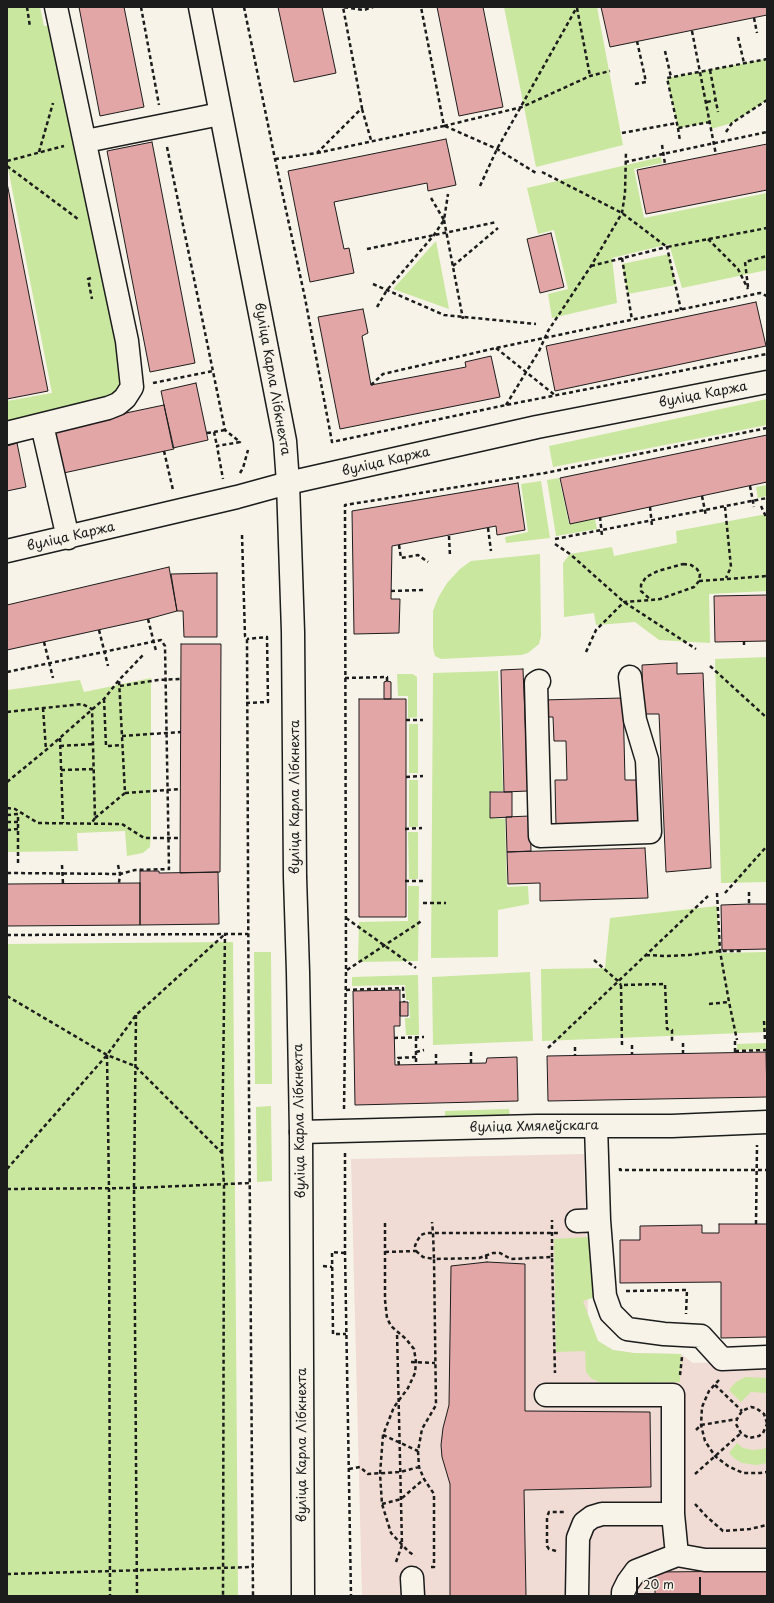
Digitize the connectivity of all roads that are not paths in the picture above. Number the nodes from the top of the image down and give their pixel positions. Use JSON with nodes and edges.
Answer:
{"nodes":[{"id":1,"x":56,"y":7,"type":"edge"},
{"id":2,"x":200,"y":7,"type":"edge"},
{"id":3,"x":220,"y":114,"type":"junction"},
{"id":4,"x":86,"y":142,"type":"junction"},
{"id":5,"x":767,"y":382,"type":"edge"},
{"id":6,"x":42,"y":425,"type":"junction"},
{"id":7,"x":7,"y":433,"type":"edge"},
{"id":8,"x":288,"y":483,"type":"junction"},
{"id":9,"x":68,"y":538,"type":"junction"},
{"id":10,"x":7,"y":552,"type":"edge"},
{"id":11,"x":630,"y":677,"type":"dead end"},
{"id":12,"x":539,"y":681,"type":"dead end"},
{"id":13,"x":767,"y":1122,"type":"edge"},
{"id":14,"x":596,"y":1126,"type":"junction"},
{"id":15,"x":301,"y":1132,"type":"junction"},
{"id":16,"x":599,"y":1220,"type":"junction"},
{"id":17,"x":571,"y":1227,"type":"road end"},
{"id":18,"x":767,"y":1357,"type":"edge"},
{"id":19,"x":546,"y":1395,"type":"road end"},
{"id":20,"x":674,"y":1514,"type":"junction"},
{"id":21,"x":677,"y":1556,"type":"junction"},
{"id":22,"x":767,"y":1560,"type":"edge"},
{"id":23,"x":304,"y":1596,"type":"edge"},
{"id":24,"x":577,"y":1596,"type":"edge"},
{"id":25,"x":623,"y":1596,"type":"edge"}],
"edges":[{"from":1,"to":4,"type":"main road"},
{"from":2,"to":3,"type":"main road","name":"вуліца Карла Лібкнехта"},
{"from":3,"to":4,"type":"main road"},
{"from":3,"to":8,"type":"main road","name":"вуліца Карла Лібкнехта"},
{"from":4,"to":6,"type":"main road"},
{"from":5,"to":8,"type":"main road","name":"вуліца Каржа"},
{"from":6,"to":7,"type":"main road"},
{"from":6,"to":9,"type":"main road"},
{"from":8,"to":9,"type":"main road","name":"вуліца Каржа"},
{"from":8,"to":15,"type":"main road","name":"вуліца Карла Лібкнехта"},
{"from":9,"to":10,"type":"main road","name":"вуліца Каржа"},
{"from":11,"to":12,"type":"main road"},
{"from":13,"to":14,"type":"main road","name":"вуліца Хмялеўскага"},
{"from":14,"to":15,"type":"main road","name":"вуліца Хмялеўскага"},
{"from":14,"to":16,"type":"main road"},
{"from":15,"to":23,"type":"main road","name":"вуліца Карла Лібкнехта"},
{"from":16,"to":17,"type":"main road"},
{"from":16,"to":18,"type":"main road"},
{"from":19,"to":20,"type":"main road"},
{"from":20,"to":21,"type":"main road"},
{"from":20,"to":24,"type":"main road"},
{"from":21,"to":22,"type":"main road"},
{"from":21,"to":25,"type":"main road"}]}
